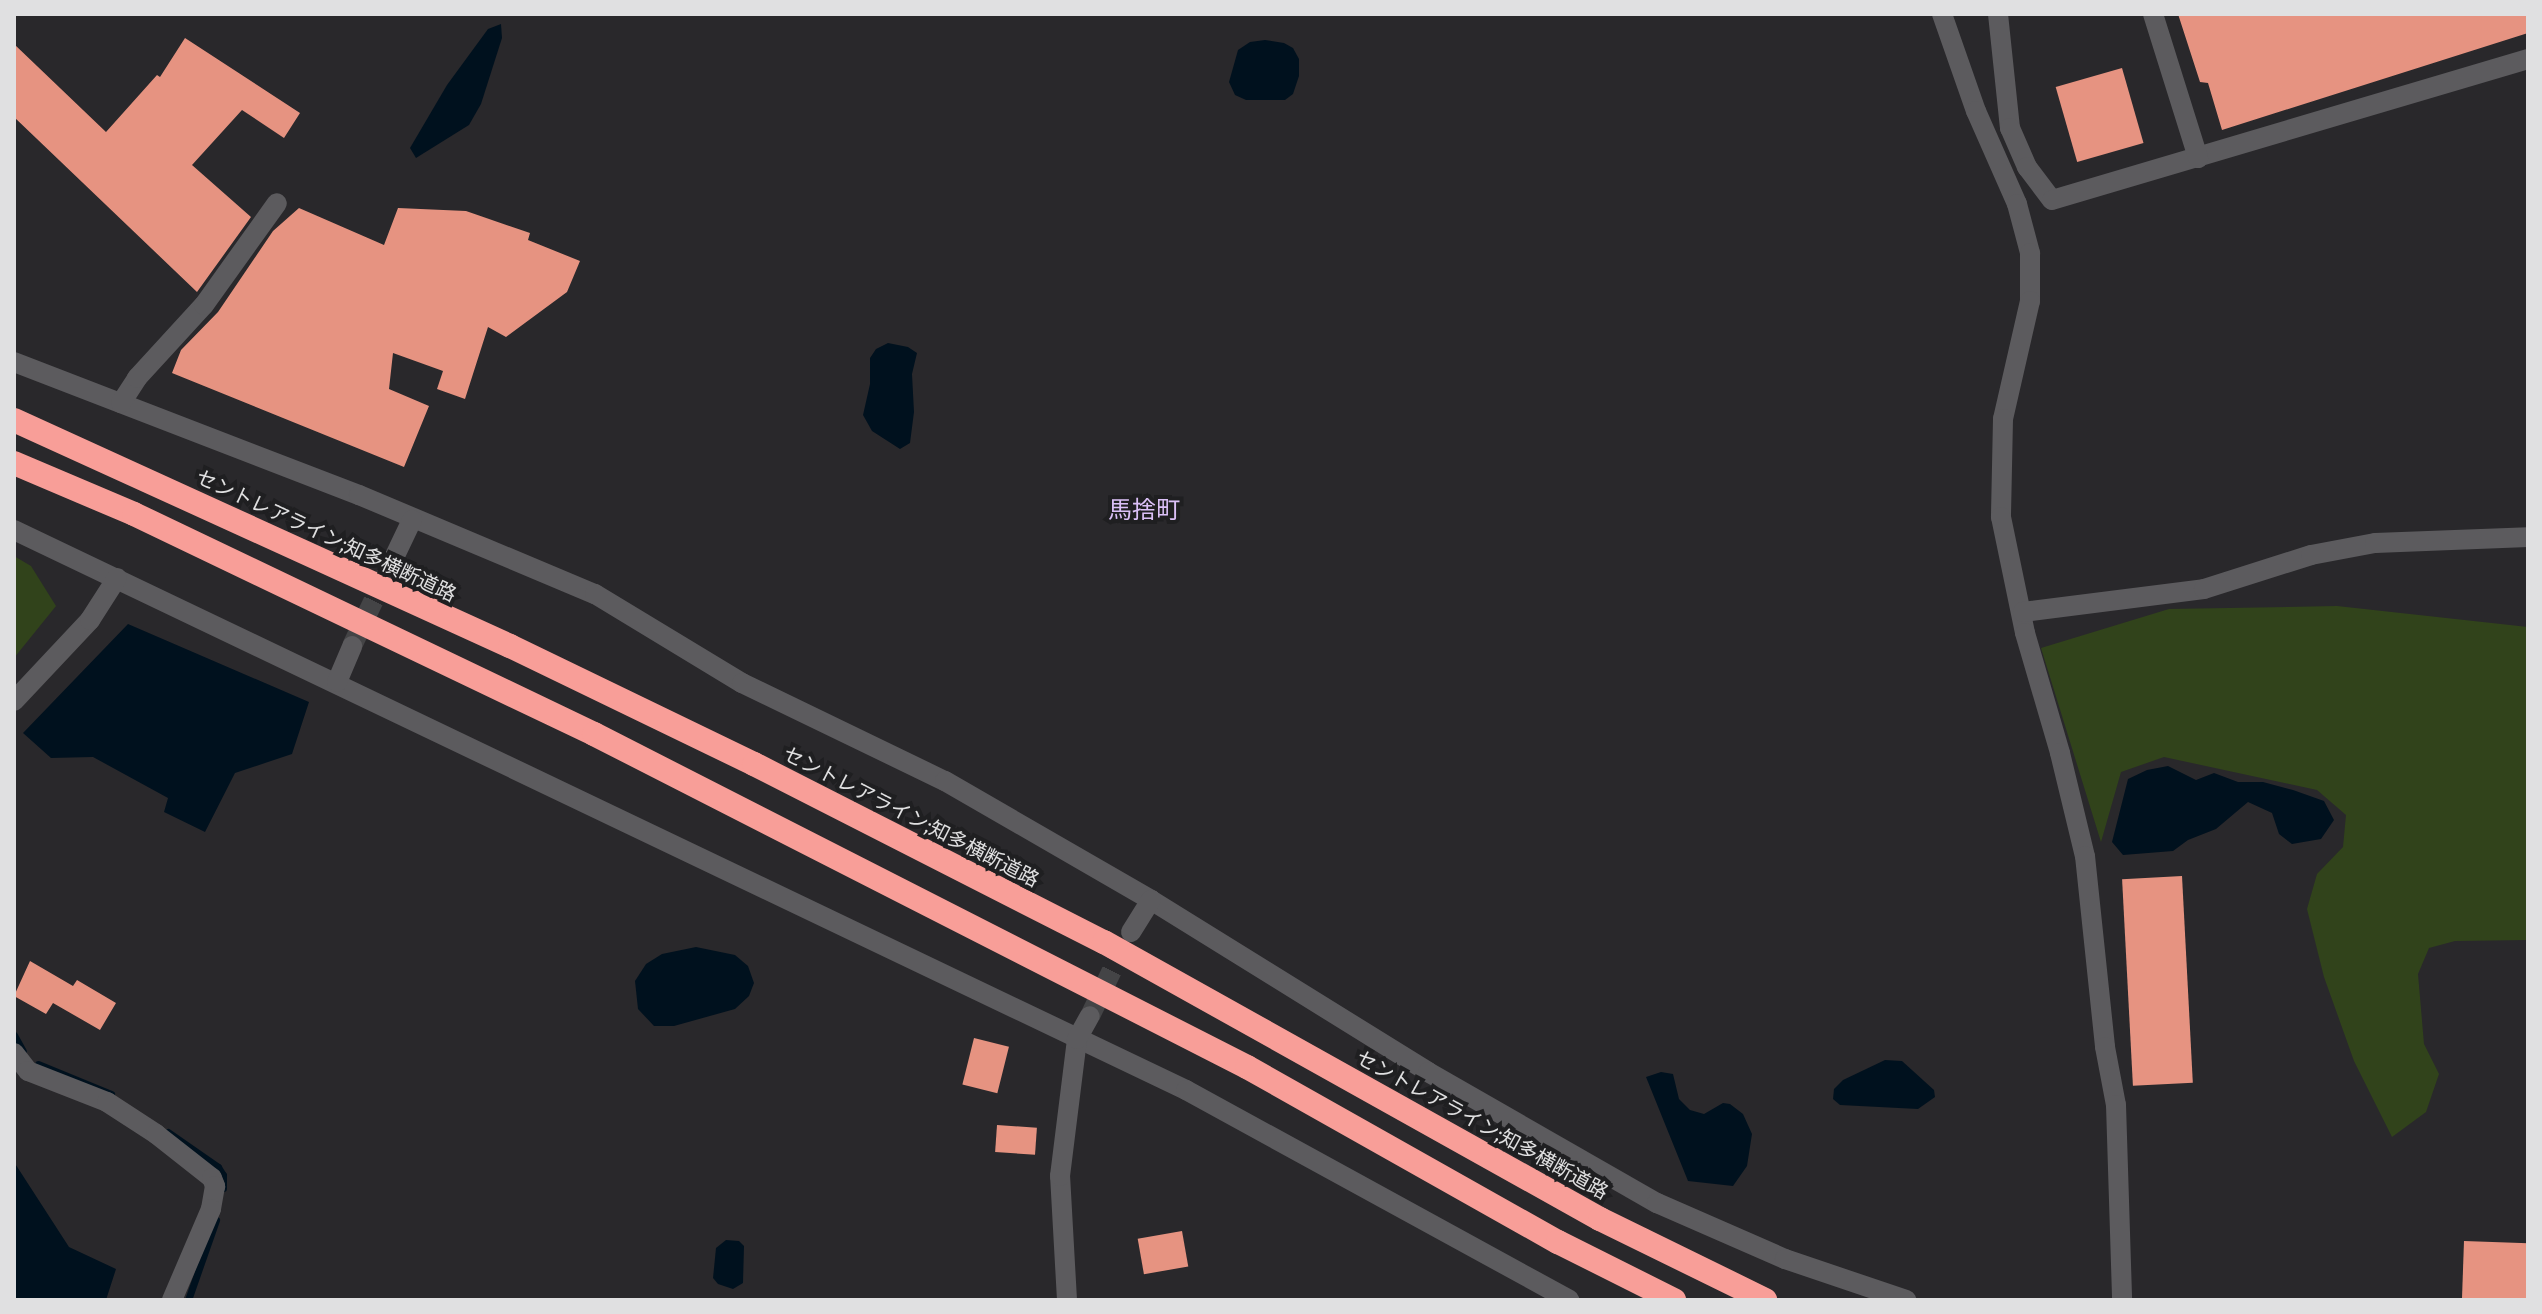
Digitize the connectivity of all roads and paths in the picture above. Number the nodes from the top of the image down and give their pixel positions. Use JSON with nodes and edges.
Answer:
{"nodes":[{"id":1,"x":1942,"y":14,"type":"edge"},
{"id":2,"x":1998,"y":14,"type":"edge"},
{"id":3,"x":2153,"y":14,"type":"edge"},
{"id":4,"x":2528,"y":59,"type":"edge"},
{"id":5,"x":2198,"y":158,"type":"junction"},
{"id":6,"x":277,"y":203,"type":"dead end"},
{"id":7,"x":14,"y":362,"type":"edge"},
{"id":8,"x":121,"y":403,"type":"junction"},
{"id":9,"x":14,"y":420,"type":"edge"},
{"id":10,"x":14,"y":463,"type":"edge"},
{"id":11,"x":412,"y":520,"type":"junction"},
{"id":12,"x":14,"y":530,"type":"edge"},
{"id":13,"x":2528,"y":537,"type":"edge"},
{"id":14,"x":391,"y":564,"type":"tunnel mouth"},
{"id":15,"x":117,"y":578,"type":"junction"},
{"id":16,"x":2023,"y":612,"type":"junction"},
{"id":17,"x":352,"y":646,"type":"tunnel mouth"},
{"id":18,"x":337,"y":682,"type":"junction"},
{"id":19,"x":14,"y":701,"type":"edge"},
{"id":20,"x":1151,"y":900,"type":"junction"},
{"id":21,"x":1131,"y":932,"type":"tunnel mouth"},
{"id":22,"x":1090,"y":1016,"type":"tunnel mouth"},
{"id":23,"x":1077,"y":1039,"type":"junction"},
{"id":24,"x":14,"y":1053,"type":"edge"},
{"id":25,"x":172,"y":1300,"type":"edge"},
{"id":26,"x":1067,"y":1300,"type":"edge"},
{"id":27,"x":1569,"y":1300,"type":"edge"},
{"id":28,"x":1674,"y":1300,"type":"edge"},
{"id":29,"x":1765,"y":1300,"type":"edge"},
{"id":30,"x":1906,"y":1300,"type":"edge"},
{"id":31,"x":2122,"y":1300,"type":"edge"}],
"edges":[{"from":1,"to":16,"type":"street"},
{"from":2,"to":5,"type":"street"},
{"from":3,"to":5,"type":"street"},
{"from":4,"to":5,"type":"street"},
{"from":6,"to":8,"type":"street"},
{"from":7,"to":8,"type":"street"},
{"from":8,"to":11,"type":"street"},
{"from":9,"to":29,"type":"highway","name":"セントレアライン;知多横断道路"},
{"from":10,"to":28,"type":"highway"},
{"from":11,"to":14,"type":"street"},
{"from":11,"to":20,"type":"street"},
{"from":12,"to":15,"type":"street"},
{"from":13,"to":16,"type":"street"},
{"from":15,"to":18,"type":"street"},
{"from":15,"to":19,"type":"street"},
{"from":16,"to":31,"type":"street"},
{"from":17,"to":18,"type":"street"},
{"from":18,"to":23,"type":"street"},
{"from":20,"to":21,"type":"street"},
{"from":20,"to":30,"type":"street"},
{"from":22,"to":23,"type":"street"},
{"from":23,"to":26,"type":"street"},
{"from":23,"to":27,"type":"street"},
{"from":24,"to":25,"type":"street"}]}
